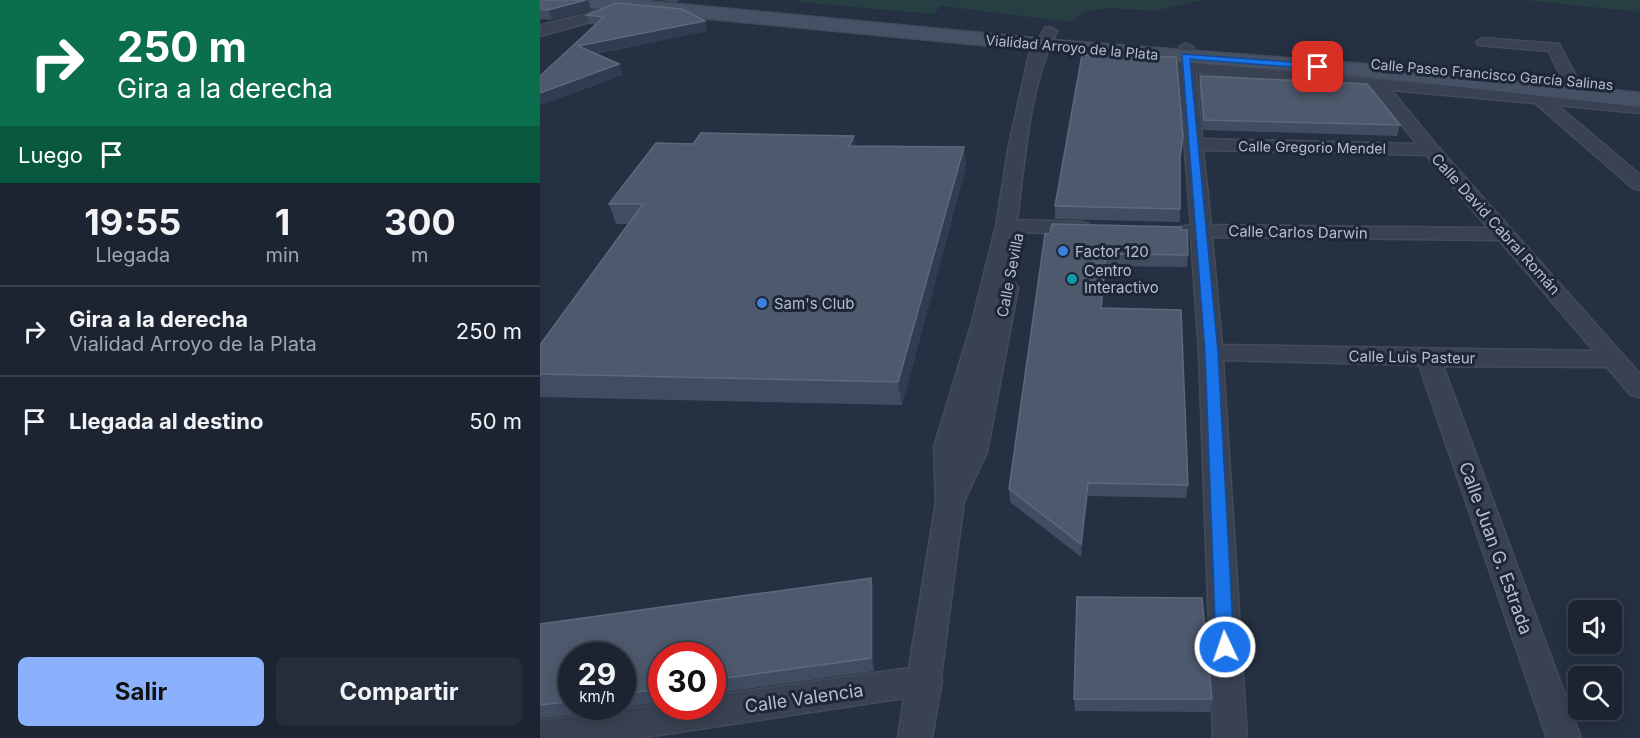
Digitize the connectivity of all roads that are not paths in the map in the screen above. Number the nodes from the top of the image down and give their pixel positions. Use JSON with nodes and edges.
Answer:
{"nodes":[{"id":1,"x":577,"y":0,"type":"edge"},
{"id":2,"x":699,"y":0,"type":"edge"},
{"id":3,"x":628,"y":2,"type":"edge"},
{"id":4,"x":540,"y":32,"type":"edge"},
{"id":5,"x":1054,"y":39,"type":"junction"},
{"id":6,"x":1483,"y":42,"type":"dead end"},
{"id":7,"x":1186,"y":56,"type":"junction"},
{"id":8,"x":1571,"y":82,"type":"junction"},
{"id":9,"x":1377,"y":83,"type":"junction"},
{"id":10,"x":1537,"y":97,"type":"junction"},
{"id":11,"x":1640,"y":99,"type":"edge"},
{"id":12,"x":1194,"y":144,"type":"junction"},
{"id":13,"x":1431,"y":150,"type":"junction"},
{"id":14,"x":1640,"y":184,"type":"edge"},
{"id":15,"x":1012,"y":226,"type":"junction"},
{"id":16,"x":1097,"y":229,"type":"edge"},
{"id":17,"x":1169,"y":231,"type":"edge"},
{"id":18,"x":1202,"y":231,"type":"junction"},
{"id":19,"x":1505,"y":234,"type":"junction"},
{"id":20,"x":1211,"y":352,"type":"junction"},
{"id":21,"x":1428,"y":358,"type":"junction"},
{"id":22,"x":1612,"y":359,"type":"junction"},
{"id":23,"x":1640,"y":389,"type":"edge"},
{"id":24,"x":926,"y":680,"type":"junction"},
{"id":25,"x":540,"y":737,"type":"edge"},
{"id":26,"x":915,"y":738,"type":"edge"},
{"id":27,"x":1230,"y":738,"type":"edge"},
{"id":28,"x":1564,"y":738,"type":"edge"}],
"edges":[{"from":1,"to":3,"type":"main road","name":"Vialidad Arroyo de la Plata"},
{"from":2,"to":5,"type":"main road"},
{"from":3,"to":4,"type":"street"},
{"from":3,"to":5,"type":"main road","name":"Vialidad Arroyo de la Plata"},
{"from":5,"to":7,"type":"main road","name":"Vialidad Arroyo de la Plata"},
{"from":5,"to":15,"type":"street","name":"Calle Sevilla"},
{"from":6,"to":8,"type":"street"},
{"from":7,"to":8,"type":"main road","name":"Calle Paseo Francisco García Salinas"},
{"from":7,"to":9,"type":"street"},
{"from":7,"to":11,"type":"main road","name":"Vialidad Arroyo de la Plata"},
{"from":7,"to":12,"type":"street"},
{"from":8,"to":11,"type":"main road","name":"Calle Paseo Francisco García Salinas"},
{"from":9,"to":10,"type":"street"},
{"from":9,"to":13,"type":"street","name":"Calle David Cabral Román"},
{"from":10,"to":11,"type":"street"},
{"from":10,"to":14,"type":"street"},
{"from":12,"to":13,"type":"street","name":"Calle Gregorio Mendel"},
{"from":12,"to":18,"type":"street"},
{"from":13,"to":19,"type":"street","name":"Calle David Cabral Román"},
{"from":15,"to":16,"type":"street"},
{"from":15,"to":24,"type":"street","name":"Calle Sevilla"},
{"from":17,"to":18,"type":"street","name":"Calle Carlos Darwin"},
{"from":18,"to":19,"type":"street","name":"Calle Carlos Darwin"},
{"from":18,"to":20,"type":"street"},
{"from":19,"to":22,"type":"street","name":"Calle David Cabral Román"},
{"from":20,"to":21,"type":"street","name":"Calle Luis Pasteur"},
{"from":20,"to":27,"type":"street"},
{"from":21,"to":22,"type":"street","name":"Calle Luis Pasteur"},
{"from":21,"to":28,"type":"street","name":"Calle Juan G. Estrada"},
{"from":22,"to":23,"type":"street","name":"Calle David Cabral Román"},
{"from":24,"to":25,"type":"street","name":"Calle Valencia"},
{"from":24,"to":26,"type":"street","name":"Calle Sevilla"}]}
